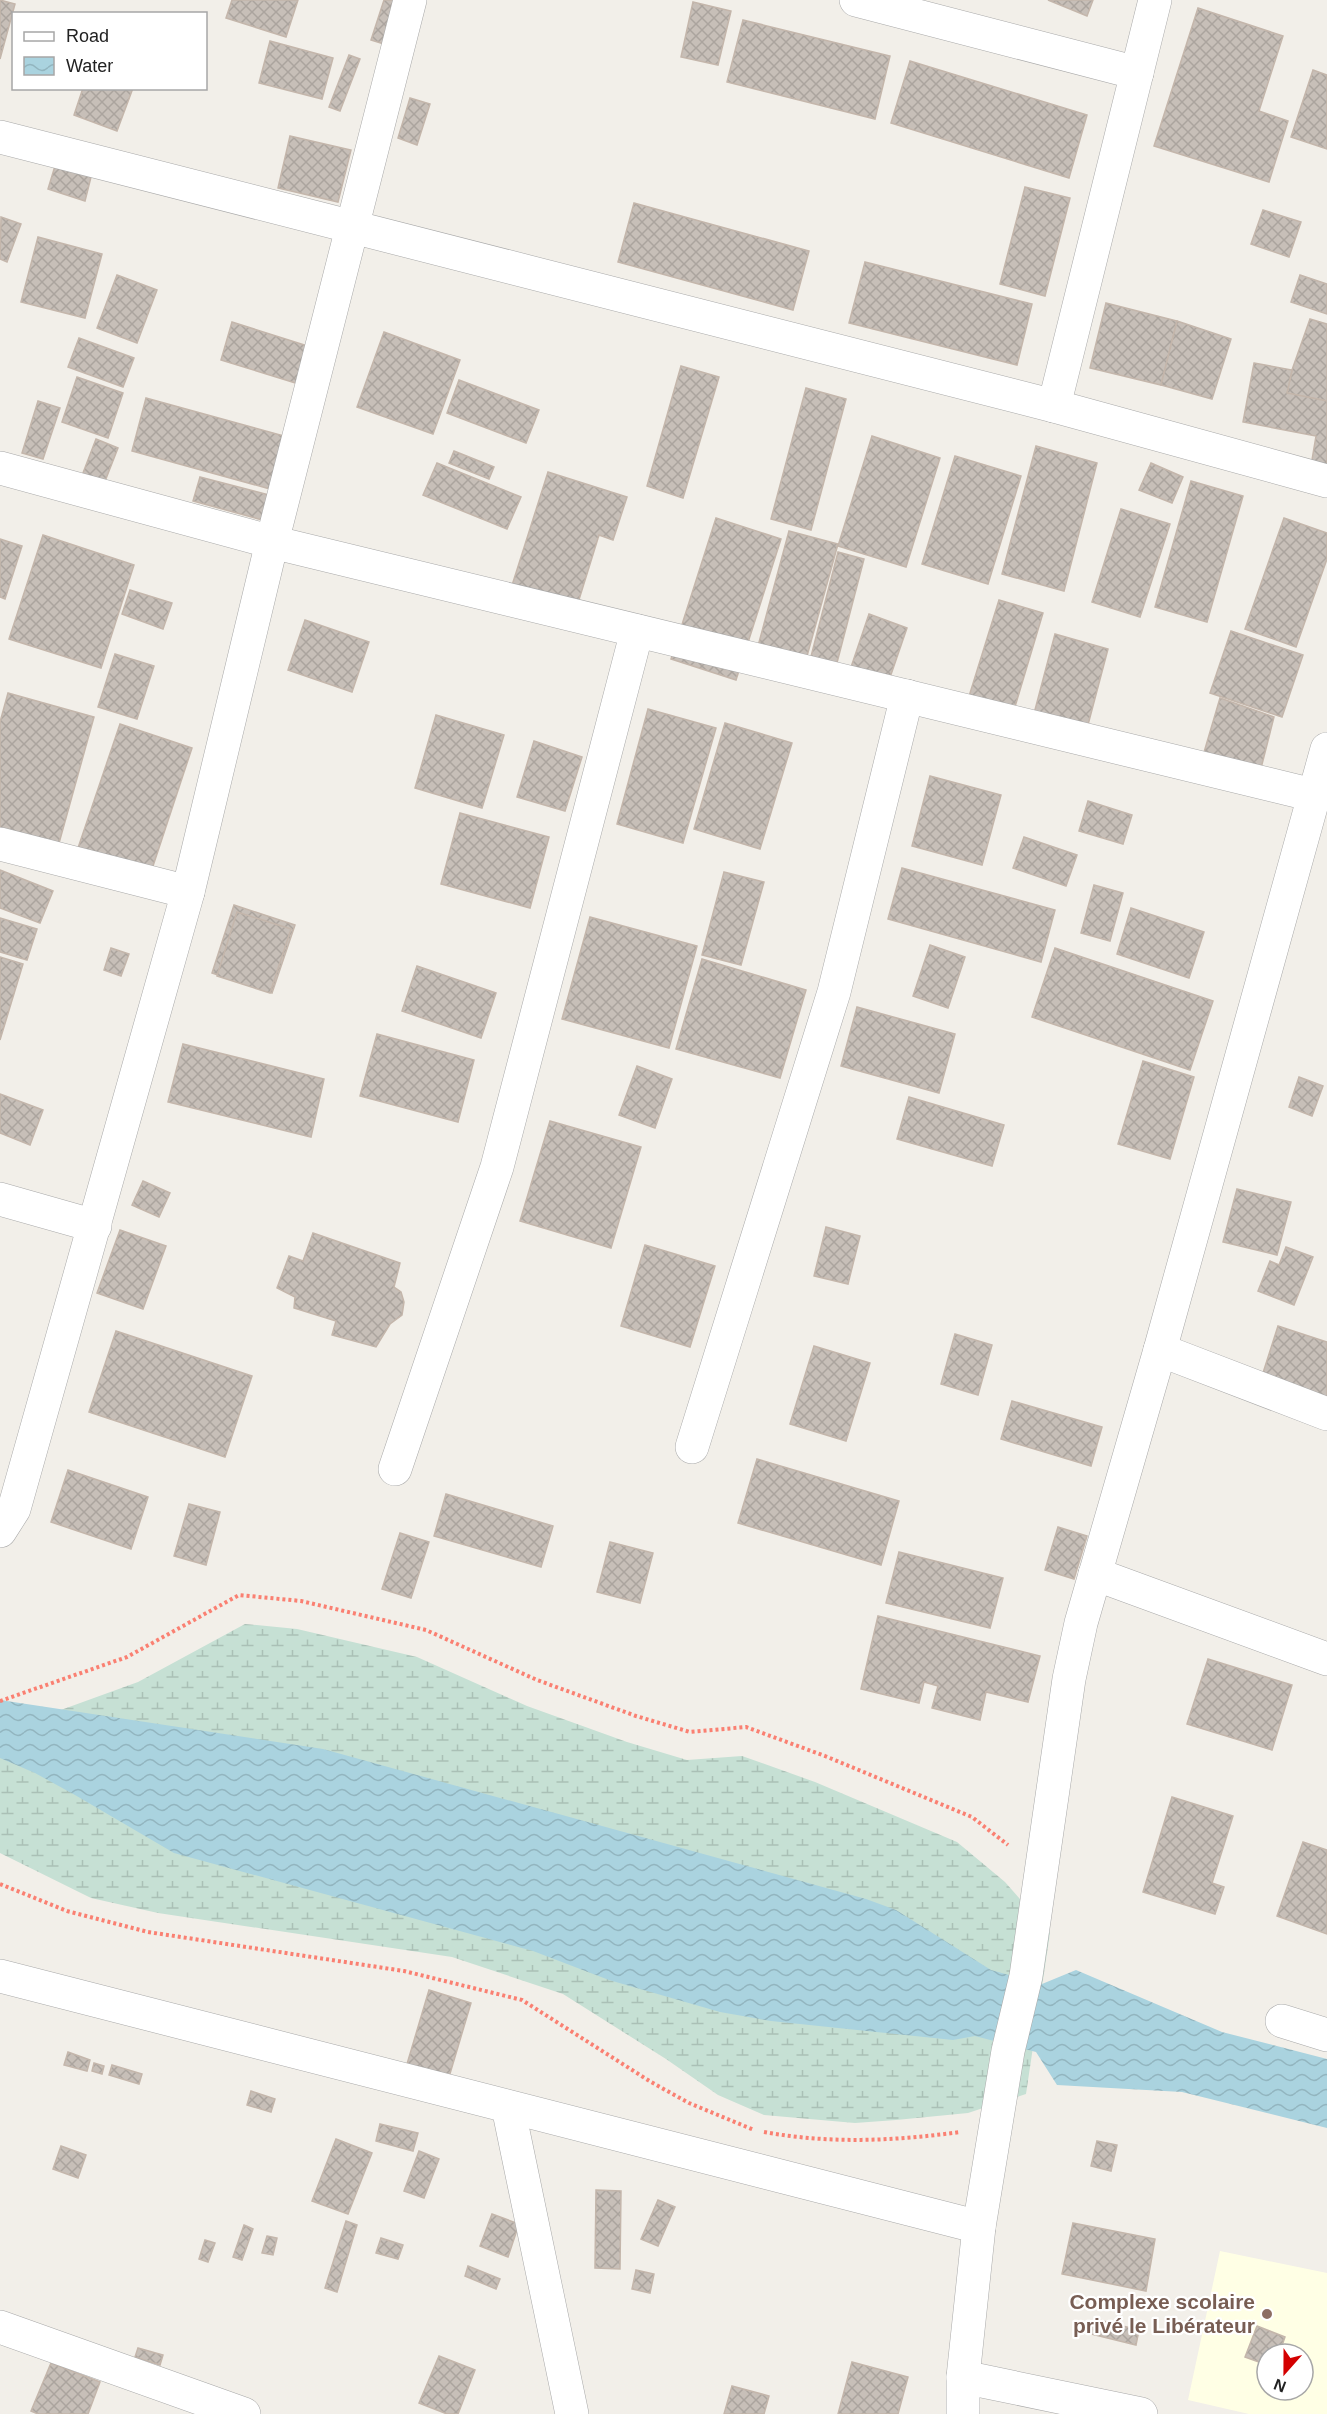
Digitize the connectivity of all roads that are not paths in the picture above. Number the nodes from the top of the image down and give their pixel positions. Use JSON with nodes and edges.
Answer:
{"nodes":[{"id":1,"x":410,"y":0,"type":"edge"},
{"id":2,"x":856,"y":0,"type":"edge"},
{"id":3,"x":1155,"y":0,"type":"edge"},
{"id":4,"x":1137,"y":73,"type":"junction"},
{"id":5,"x":0,"y":137,"type":"edge"},
{"id":6,"x":353,"y":227,"type":"junction"},
{"id":7,"x":1054,"y":406,"type":"junction"},
{"id":8,"x":0,"y":468,"type":"edge"},
{"id":9,"x":1327,"y":481,"type":"edge"},
{"id":10,"x":272,"y":542,"type":"junction"},
{"id":11,"x":637,"y":631,"type":"junction"},
{"id":12,"x":907,"y":696,"type":"junction"},
{"id":13,"x":1327,"y":749,"type":"edge"},
{"id":14,"x":1313,"y":795,"type":"junction"},
{"id":15,"x":0,"y":844,"type":"edge"},
{"id":16,"x":188,"y":892,"type":"junction"},
{"id":17,"x":0,"y":1199,"type":"edge"},
{"id":18,"x":95,"y":1226,"type":"junction"},
{"id":19,"x":1160,"y":1350,"type":"junction"},
{"id":20,"x":1327,"y":1414,"type":"edge"},
{"id":21,"x":692,"y":1448,"type":"dead end"},
{"id":22,"x":395,"y":1468,"type":"dead end"},
{"id":23,"x":0,"y":1531,"type":"edge"},
{"id":24,"x":1095,"y":1574,"type":"junction"},
{"id":25,"x":1327,"y":1659,"type":"edge"},
{"id":26,"x":0,"y":1976,"type":"edge"},
{"id":27,"x":1282,"y":2021,"type":"dead end"},
{"id":28,"x":1327,"y":2035,"type":"edge"},
{"id":29,"x":508,"y":2107,"type":"junction"},
{"id":30,"x":979,"y":2228,"type":"junction"},
{"id":31,"x":0,"y":2327,"type":"edge"},
{"id":32,"x":963,"y":2377,"type":"junction"},
{"id":33,"x":244,"y":2414,"type":"edge"},
{"id":34,"x":572,"y":2414,"type":"edge"},
{"id":35,"x":963,"y":2414,"type":"edge"},
{"id":36,"x":1141,"y":2414,"type":"edge"}],
"edges":[{"from":1,"to":6,"type":"street"},
{"from":2,"to":4,"type":"street"},
{"from":3,"to":4,"type":"street"},
{"from":4,"to":7,"type":"street"},
{"from":5,"to":6,"type":"street"},
{"from":6,"to":7,"type":"street"},
{"from":6,"to":10,"type":"street"},
{"from":7,"to":9,"type":"street"},
{"from":8,"to":10,"type":"street"},
{"from":10,"to":11,"type":"street"},
{"from":10,"to":16,"type":"street"},
{"from":11,"to":12,"type":"street"},
{"from":11,"to":22,"type":"street"},
{"from":12,"to":14,"type":"street"},
{"from":12,"to":21,"type":"street"},
{"from":13,"to":14,"type":"street"},
{"from":14,"to":19,"type":"street"},
{"from":15,"to":16,"type":"street"},
{"from":16,"to":18,"type":"street"},
{"from":17,"to":18,"type":"street"},
{"from":18,"to":23,"type":"street"},
{"from":19,"to":20,"type":"street"},
{"from":19,"to":24,"type":"street"},
{"from":24,"to":25,"type":"street"},
{"from":24,"to":30,"type":"street"},
{"from":26,"to":29,"type":"street"},
{"from":27,"to":28,"type":"street"},
{"from":29,"to":30,"type":"street"},
{"from":29,"to":34,"type":"street"},
{"from":30,"to":32,"type":"street"},
{"from":31,"to":33,"type":"street"},
{"from":32,"to":35,"type":"street"},
{"from":32,"to":36,"type":"street"}]}
